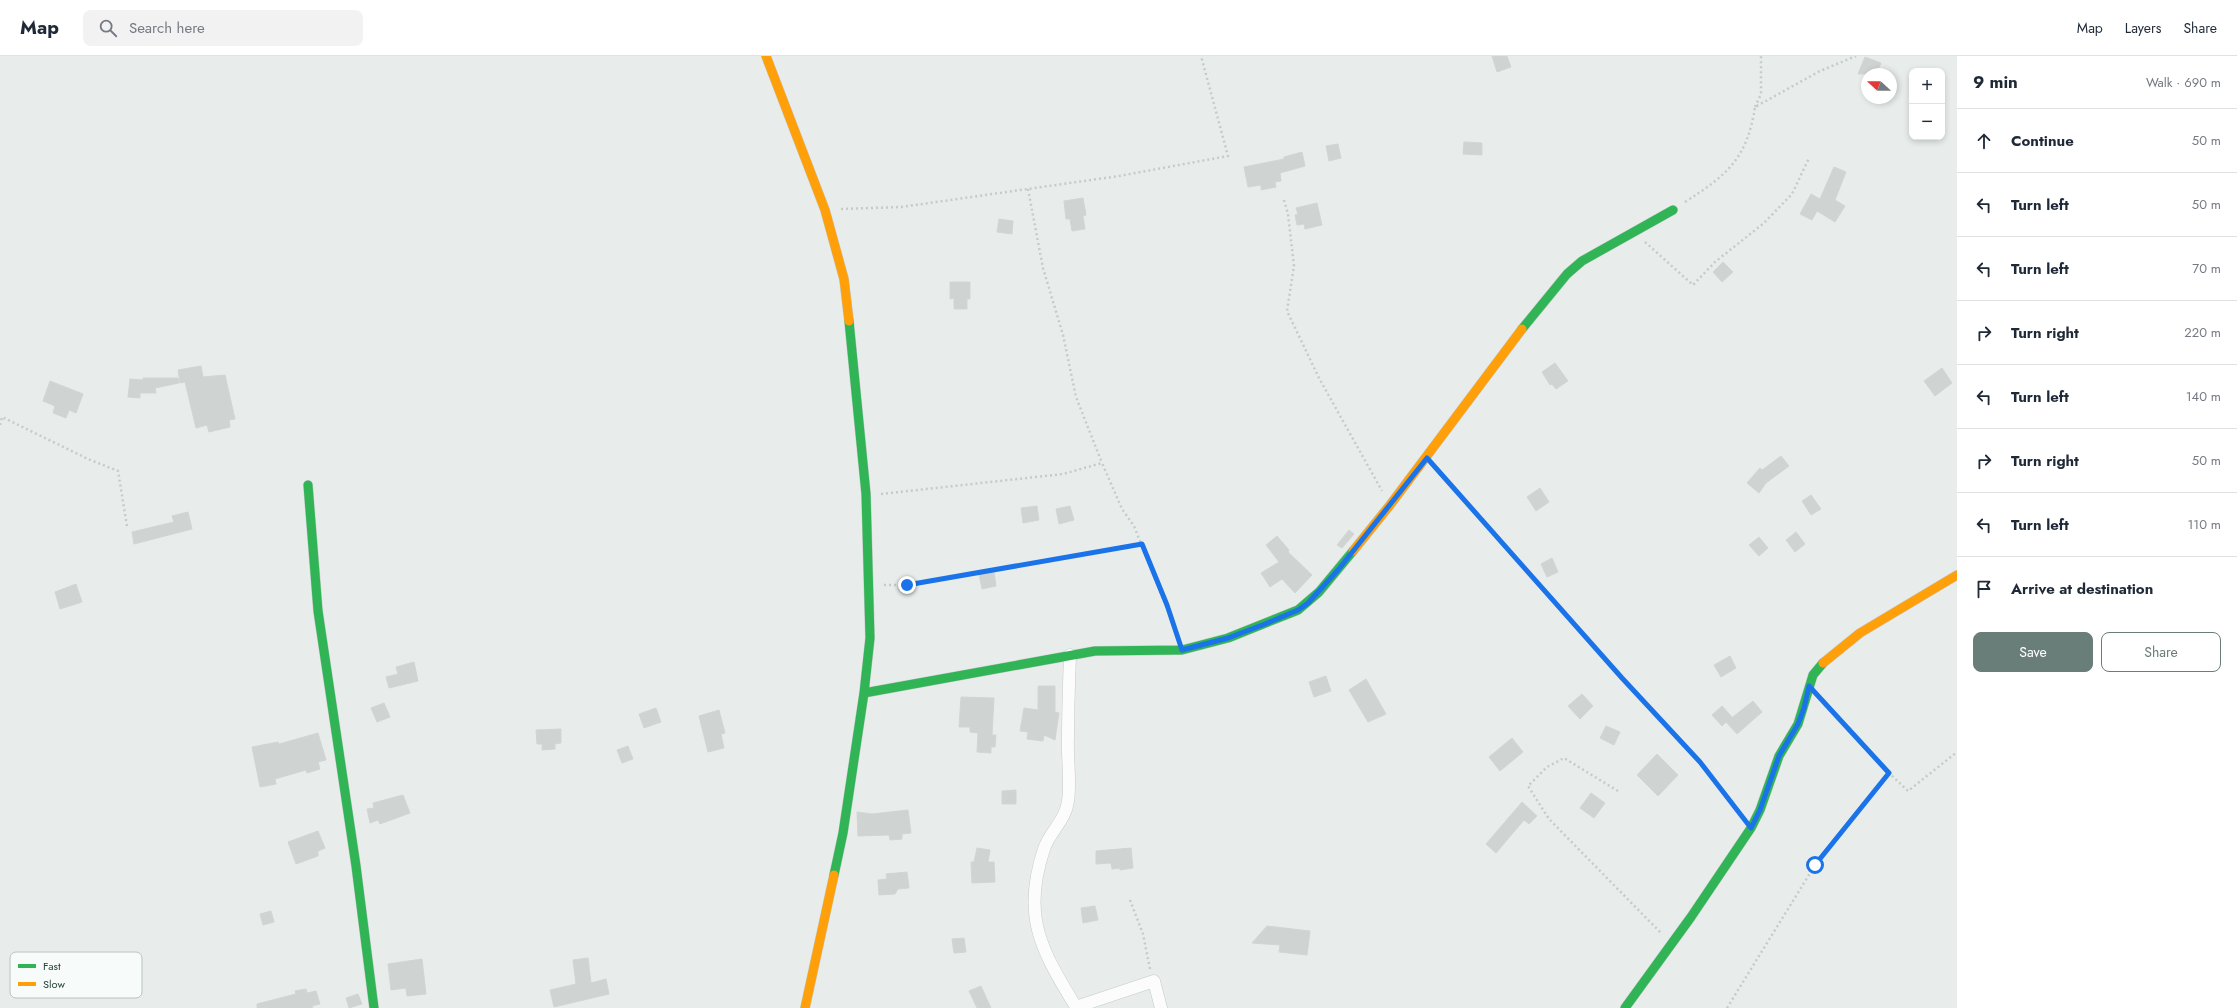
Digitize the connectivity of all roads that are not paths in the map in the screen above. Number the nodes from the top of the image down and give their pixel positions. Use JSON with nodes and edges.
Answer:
{"nodes":[{"id":1,"x":766,"y":56,"type":"edge"},
{"id":2,"x":1673,"y":210,"type":"road end"},
{"id":3,"x":308,"y":485,"type":"dead end"},
{"id":4,"x":1957,"y":575,"type":"edge"},
{"id":5,"x":1070,"y":655,"type":"junction"},
{"id":6,"x":864,"y":694,"type":"junction"},
{"id":7,"x":806,"y":1004,"type":"edge"},
{"id":8,"x":374,"y":1008,"type":"edge"},
{"id":9,"x":816,"y":1008,"type":"edge"},
{"id":10,"x":1076,"y":1008,"type":"edge"},
{"id":11,"x":1161,"y":1008,"type":"edge"},
{"id":12,"x":1625,"y":1008,"type":"edge"}],
"edges":[{"from":1,"to":6,"type":"street"},
{"from":2,"to":5,"type":"street"},
{"from":3,"to":8,"type":"street"},
{"from":4,"to":12,"type":"street"},
{"from":5,"to":6,"type":"street"},
{"from":5,"to":10,"type":"street"},
{"from":6,"to":7,"type":"street"},
{"from":7,"to":9,"type":"street"},
{"from":10,"to":11,"type":"street"}]}
